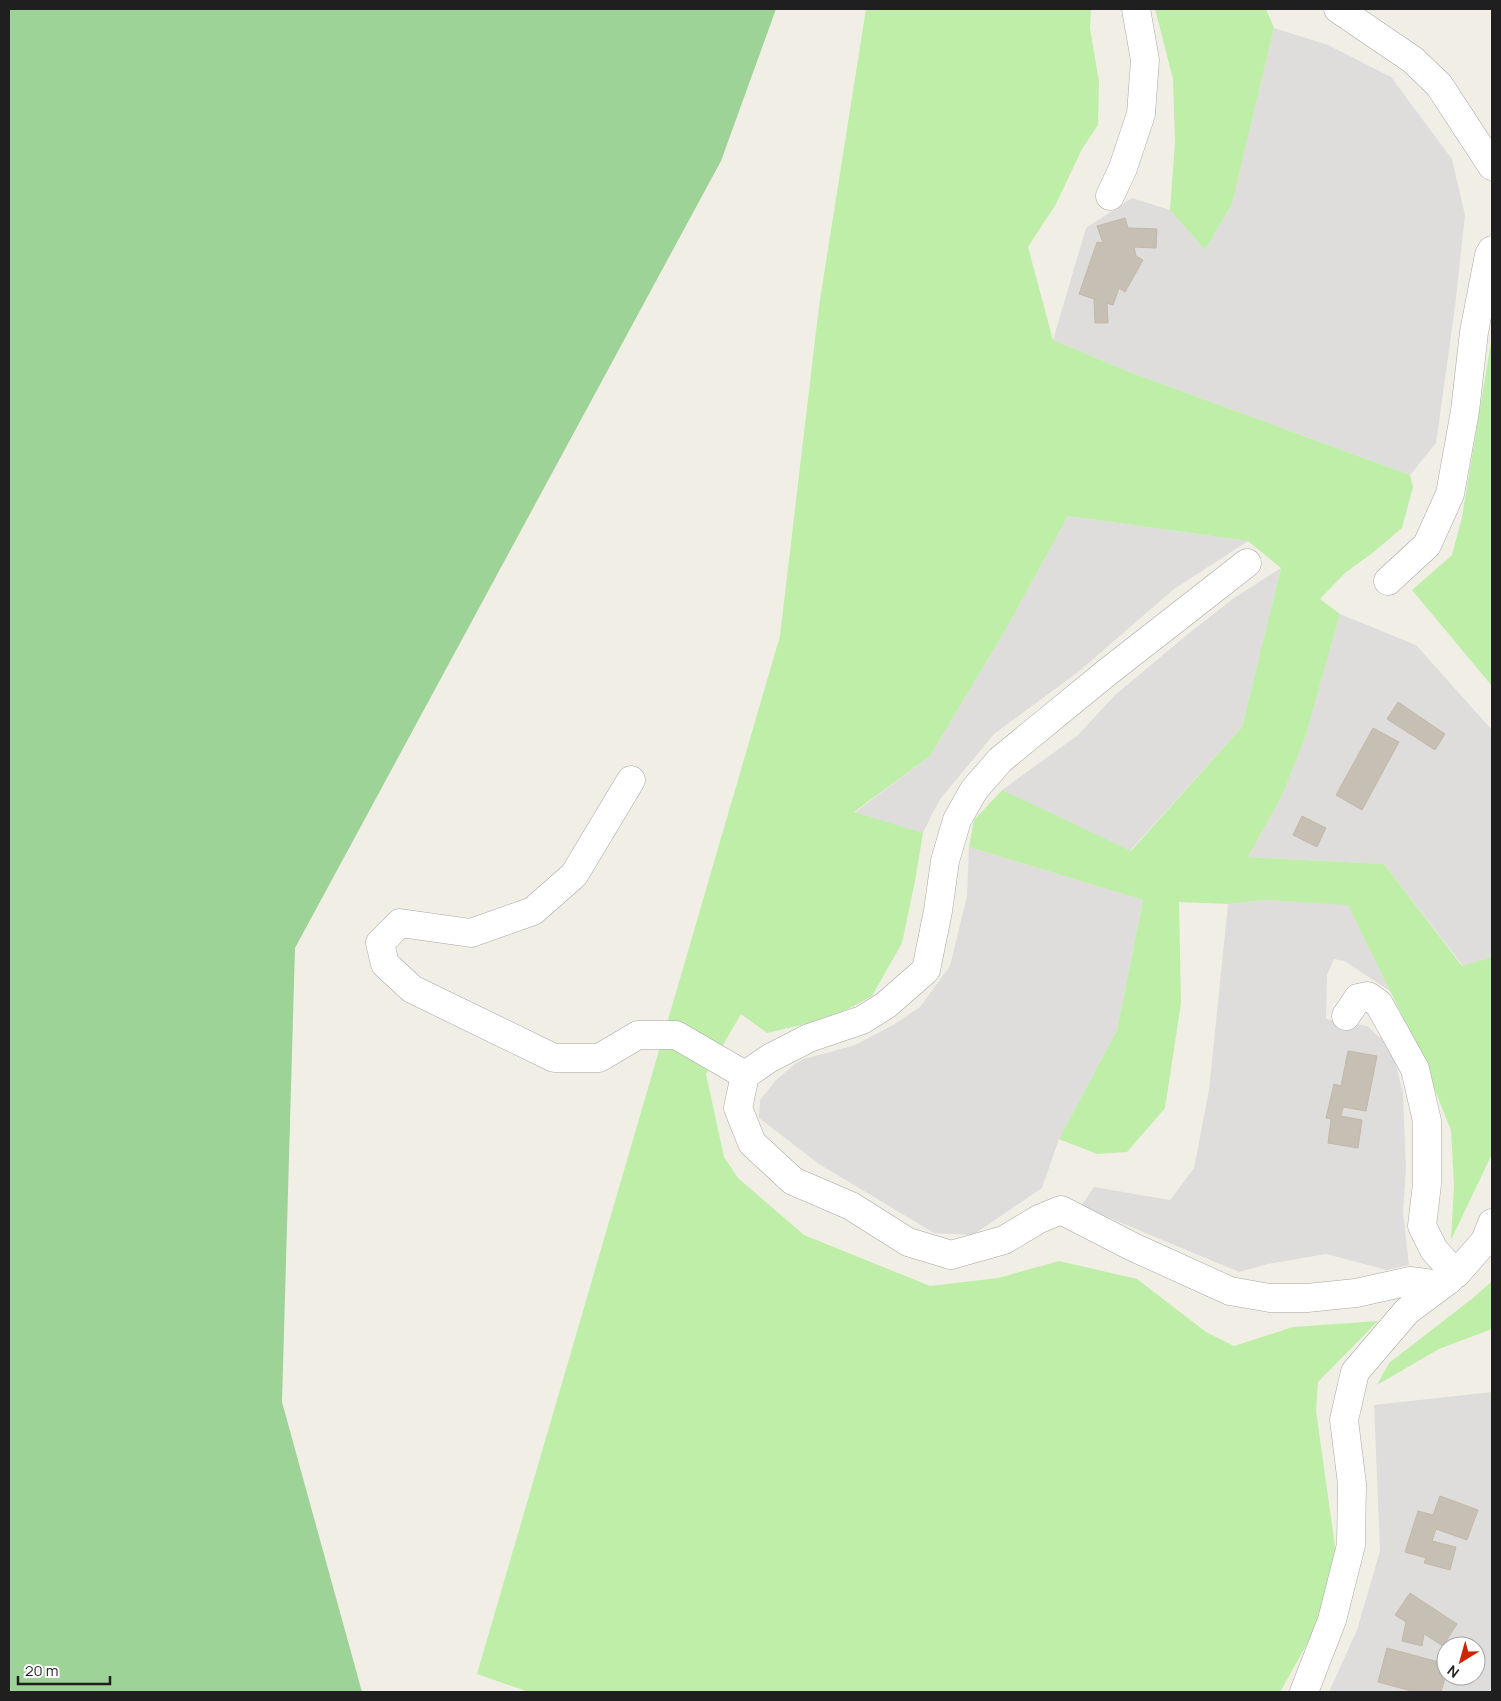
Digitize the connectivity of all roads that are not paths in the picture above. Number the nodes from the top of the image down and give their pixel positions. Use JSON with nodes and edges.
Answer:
{"nodes":[{"id":1,"x":1136,"y":9,"type":"edge"},
{"id":2,"x":1338,"y":9,"type":"edge"},
{"id":3,"x":1492,"y":166,"type":"edge"},
{"id":4,"x":1110,"y":196,"type":"dead end"},
{"id":5,"x":1492,"y":250,"type":"edge"},
{"id":6,"x":1247,"y":563,"type":"dead end"},
{"id":7,"x":1388,"y":581,"type":"dead end"},
{"id":8,"x":631,"y":780,"type":"dead end"},
{"id":9,"x":1346,"y":1016,"type":"dead end"},
{"id":10,"x":745,"y":1075,"type":"junction"},
{"id":11,"x":1492,"y":1223,"type":"edge"},
{"id":12,"x":1449,"y":1280,"type":"junction"},
{"id":13,"x":1304,"y":1692,"type":"edge"}],
"edges":[{"from":1,"to":4,"type":"street"},
{"from":2,"to":3,"type":"street"},
{"from":5,"to":7,"type":"street"},
{"from":6,"to":10,"type":"street"},
{"from":8,"to":10,"type":"street"},
{"from":9,"to":12,"type":"street"},
{"from":10,"to":12,"type":"street"},
{"from":11,"to":12,"type":"street"},
{"from":12,"to":13,"type":"street"}]}
